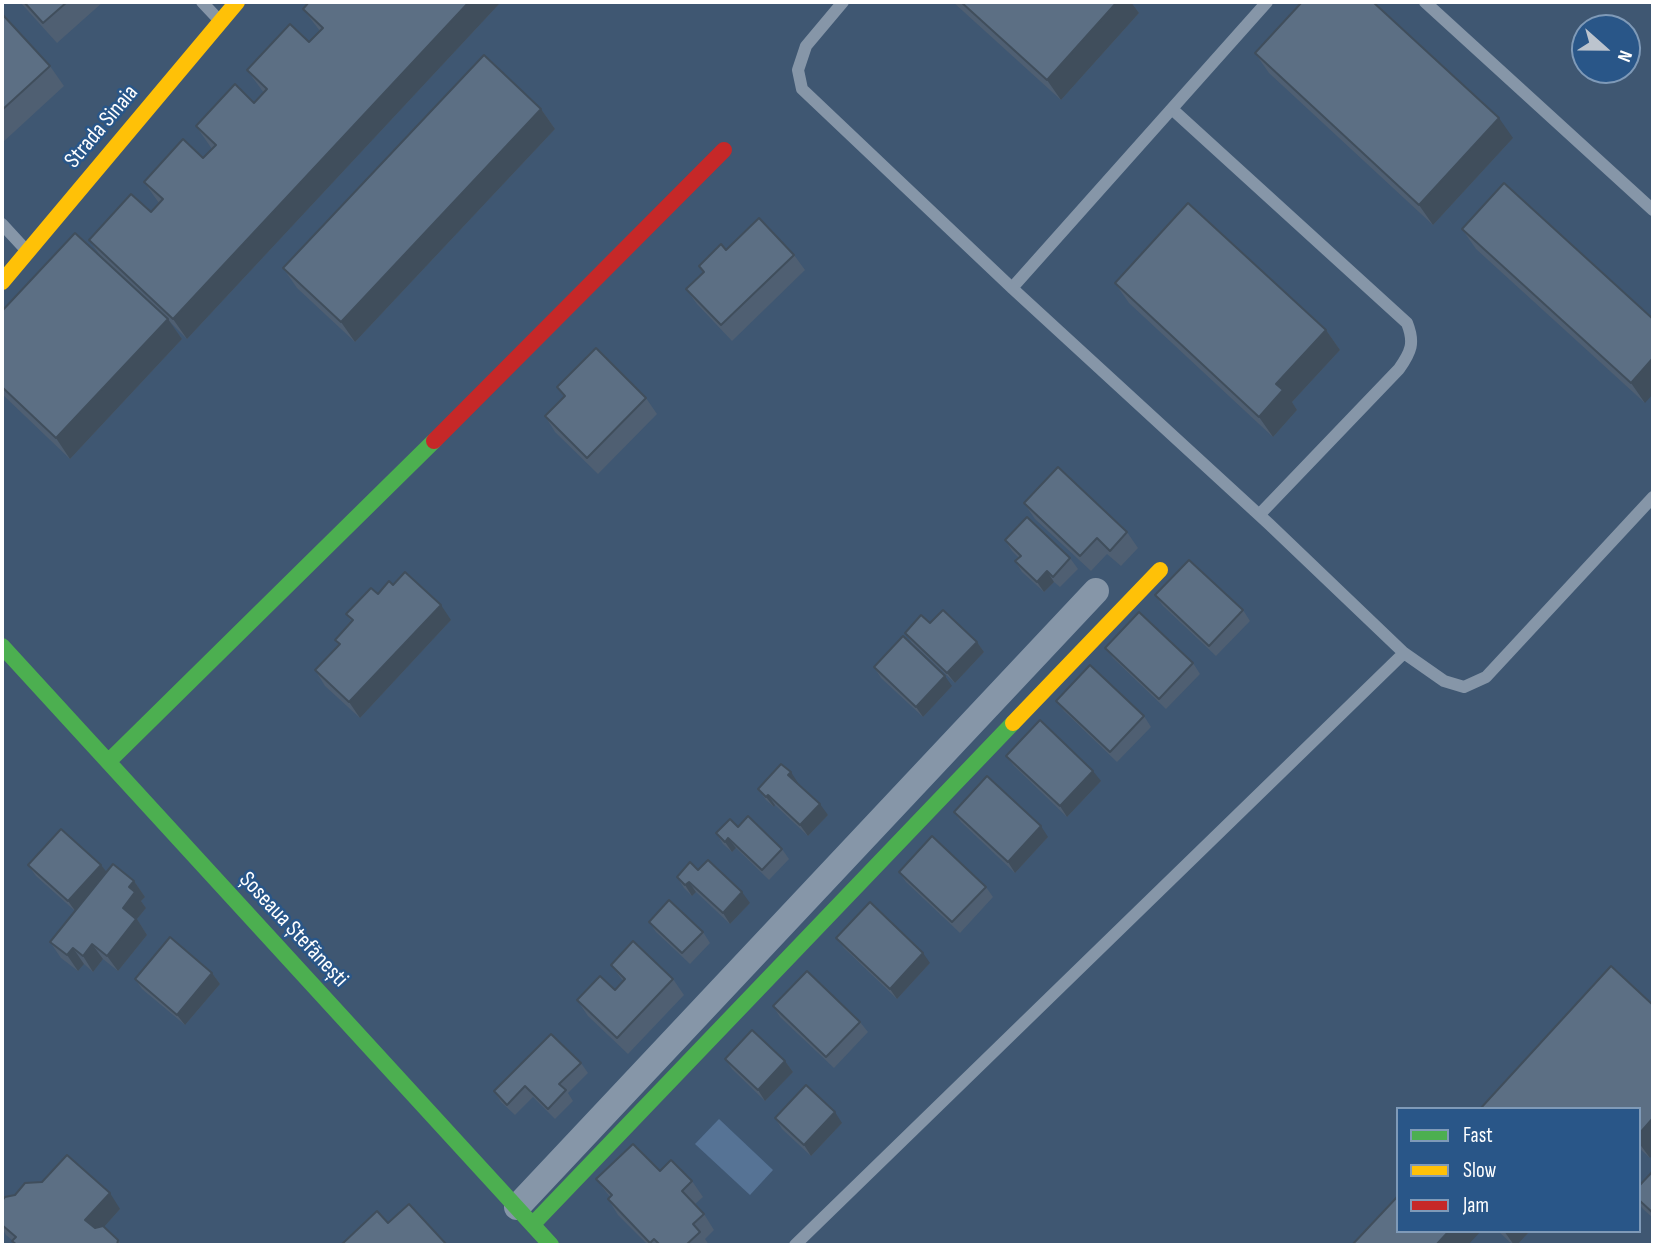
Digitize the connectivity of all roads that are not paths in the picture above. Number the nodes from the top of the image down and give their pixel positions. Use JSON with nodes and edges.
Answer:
{"nodes":[{"id":1,"x":202,"y":2,"type":"edge"},
{"id":2,"x":237,"y":2,"type":"edge"},
{"id":3,"x":843,"y":2,"type":"edge"},
{"id":4,"x":1267,"y":2,"type":"edge"},
{"id":5,"x":1425,"y":2,"type":"edge"},
{"id":6,"x":220,"y":22,"type":"junction"},
{"id":7,"x":1172,"y":109,"type":"junction"},
{"id":8,"x":724,"y":150,"type":"dead end"},
{"id":9,"x":1653,"y":210,"type":"edge"},
{"id":10,"x":2,"y":224,"type":"edge"},
{"id":11,"x":27,"y":252,"type":"junction"},
{"id":12,"x":2,"y":282,"type":"edge"},
{"id":13,"x":1012,"y":288,"type":"junction"},
{"id":14,"x":1653,"y":497,"type":"edge"},
{"id":15,"x":1259,"y":515,"type":"junction"},
{"id":16,"x":1160,"y":570,"type":"dead end"},
{"id":17,"x":1096,"y":591,"type":"dead end"},
{"id":18,"x":2,"y":646,"type":"edge"},
{"id":19,"x":1404,"y":653,"type":"junction"},
{"id":20,"x":108,"y":762,"type":"junction"},
{"id":21,"x":524,"y":1216,"type":"junction"},
{"id":22,"x":551,"y":1245,"type":"edge"},
{"id":23,"x":795,"y":1245,"type":"edge"}],
"edges":[{"from":1,"to":6,"type":"lane"},
{"from":2,"to":6,"type":"street","name":"Strada Sinaia"},
{"from":3,"to":13,"type":"lane"},
{"from":4,"to":7,"type":"lane"},
{"from":5,"to":9,"type":"lane"},
{"from":6,"to":11,"type":"street","name":"Strada Sinaia"},
{"from":7,"to":13,"type":"lane"},
{"from":7,"to":15,"type":"lane"},
{"from":8,"to":20,"type":"street"},
{"from":10,"to":11,"type":"lane"},
{"from":11,"to":12,"type":"street","name":"Strada Sinaia"},
{"from":13,"to":15,"type":"lane"},
{"from":14,"to":19,"type":"lane"},
{"from":15,"to":19,"type":"lane"},
{"from":16,"to":21,"type":"street"},
{"from":17,"to":21,"type":"street"},
{"from":18,"to":20,"type":"street","name":"Șoseaua Ștefănești"},
{"from":19,"to":23,"type":"lane"},
{"from":20,"to":21,"type":"street","name":"Șoseaua Ștefănești"},
{"from":21,"to":22,"type":"street","name":"Șoseaua Ștefănești"}]}
